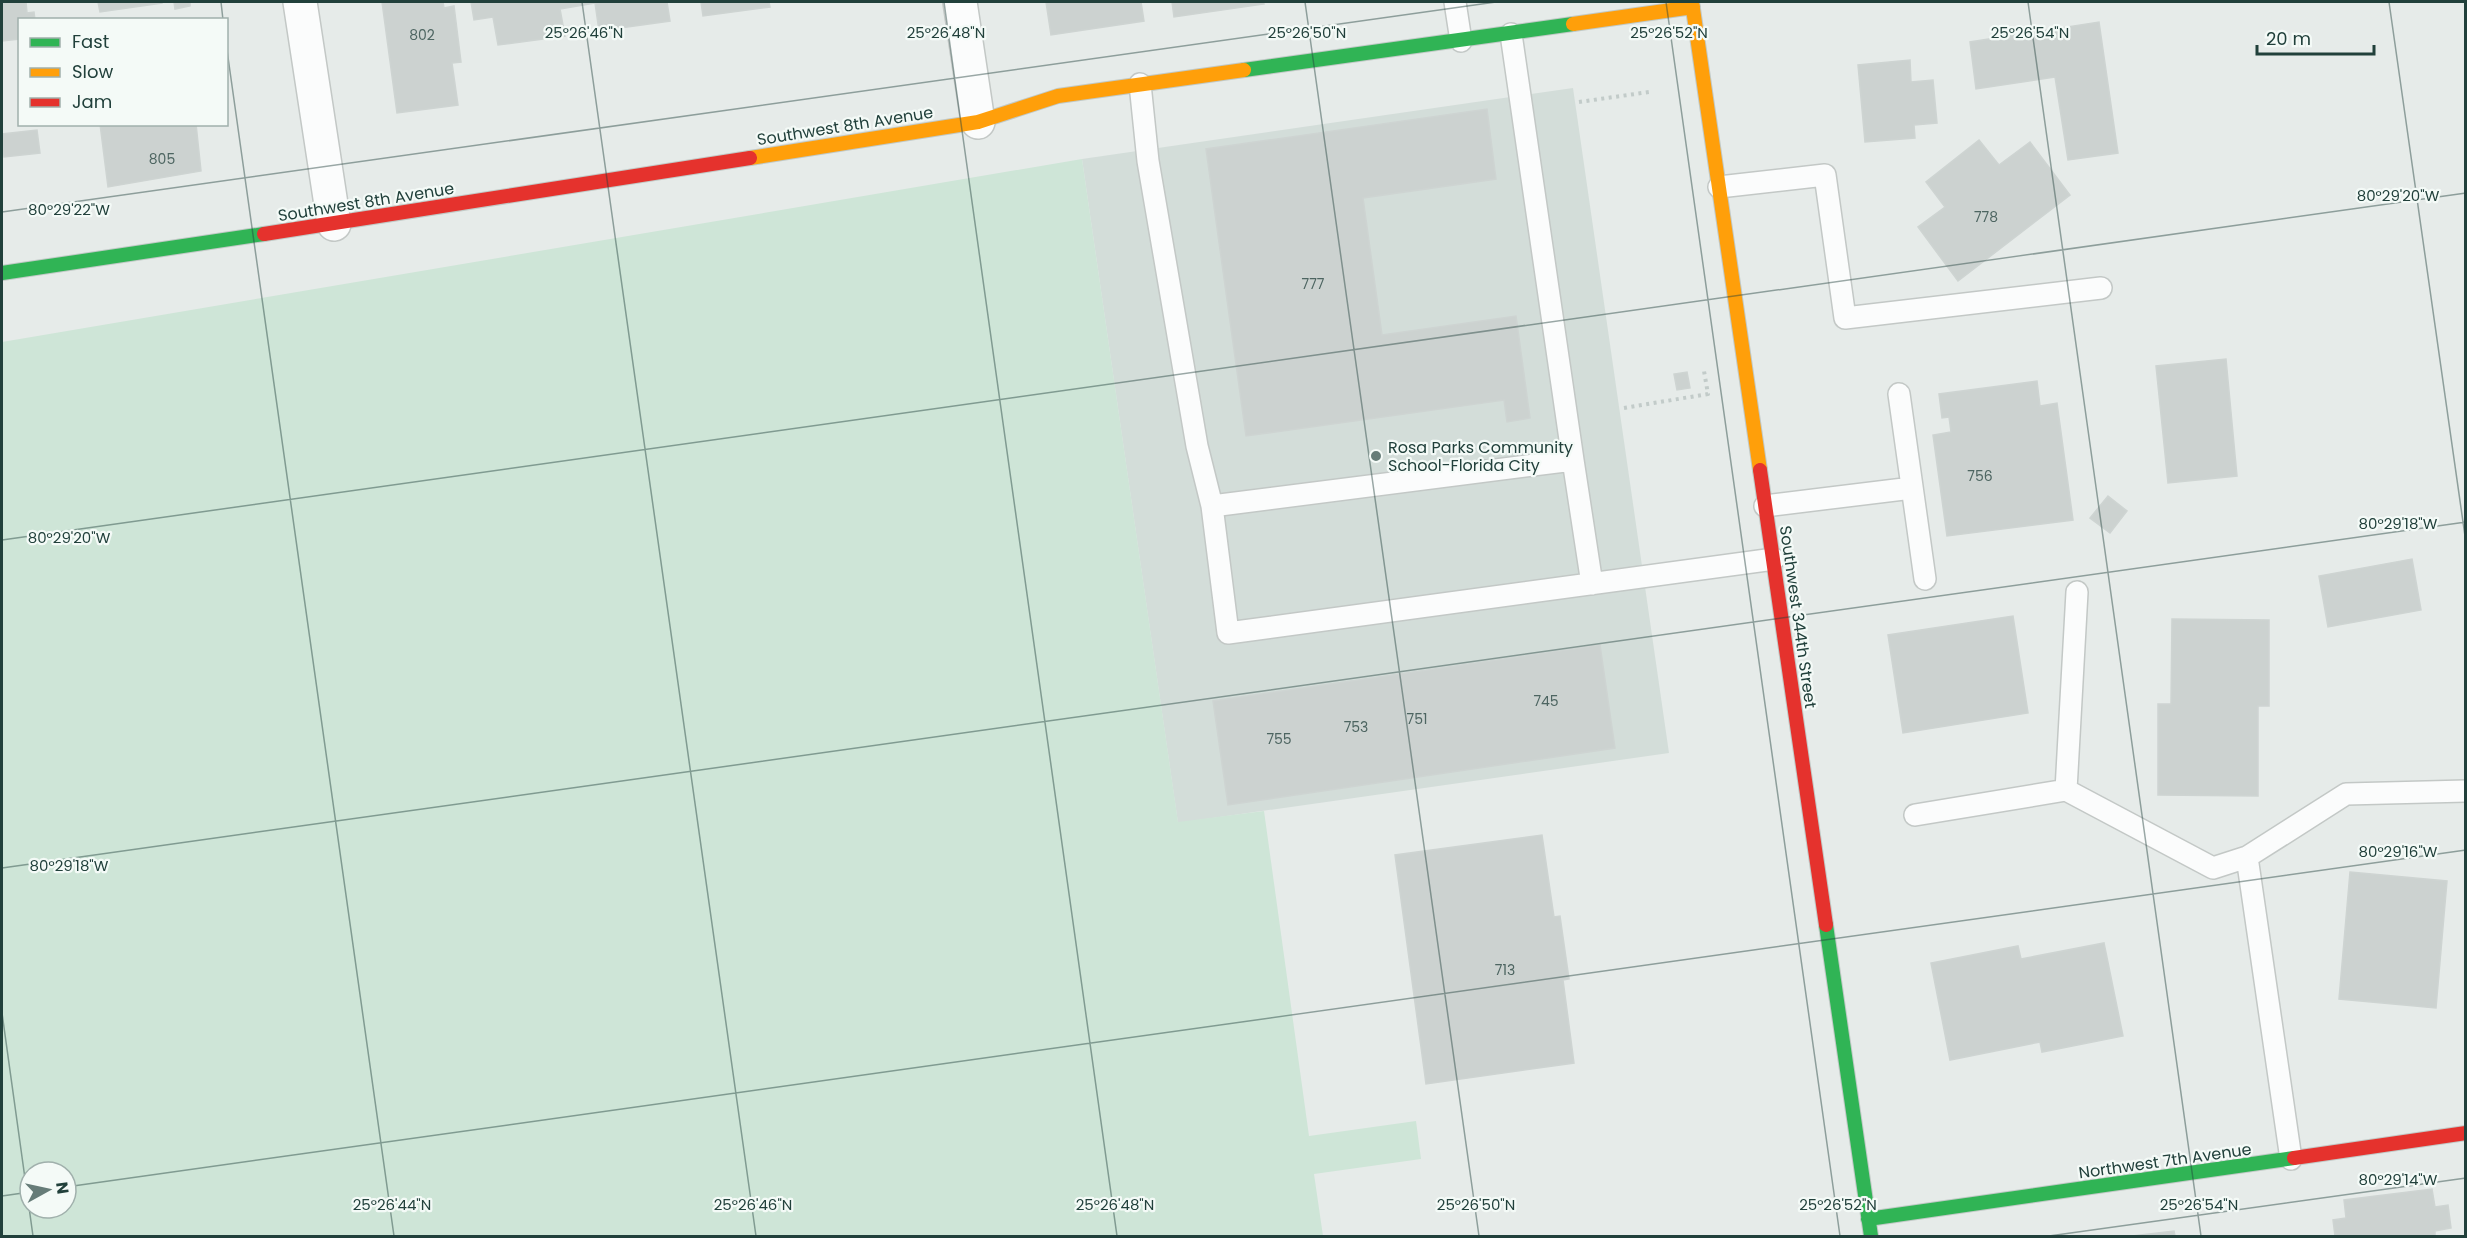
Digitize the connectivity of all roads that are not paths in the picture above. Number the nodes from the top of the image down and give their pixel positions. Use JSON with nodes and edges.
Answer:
{"nodes":[{"id":1,"x":300,"y":2,"type":"edge"},
{"id":2,"x":960,"y":2,"type":"edge"},
{"id":3,"x":1455,"y":2,"type":"edge"},
{"id":4,"x":1692,"y":4,"type":"edge"},
{"id":5,"x":1511,"y":34,"type":"junction"},
{"id":6,"x":1461,"y":41,"type":"junction"},
{"id":7,"x":1140,"y":84,"type":"junction"},
{"id":8,"x":978,"y":122,"type":"junction"},
{"id":9,"x":1719,"y":187,"type":"junction"},
{"id":10,"x":334,"y":224,"type":"junction"},
{"id":11,"x":2,"y":273,"type":"edge"},
{"id":12,"x":2101,"y":288,"type":"dead end"},
{"id":13,"x":1899,"y":394,"type":"dead end"},
{"id":14,"x":1573,"y":460,"type":"junction"},
{"id":15,"x":1912,"y":488,"type":"junction"},
{"id":16,"x":1212,"y":506,"type":"junction"},
{"id":17,"x":1766,"y":506,"type":"junction"},
{"id":18,"x":1774,"y":559,"type":"junction"},
{"id":19,"x":1925,"y":579,"type":"dead end"},
{"id":20,"x":1592,"y":584,"type":"junction"},
{"id":21,"x":2077,"y":592,"type":"dead end"},
{"id":22,"x":2066,"y":790,"type":"junction"},
{"id":23,"x":2466,"y":791,"type":"edge"},
{"id":24,"x":1915,"y":815,"type":"dead end"},
{"id":25,"x":2247,"y":857,"type":"junction"},
{"id":26,"x":2466,"y":1133,"type":"edge"},
{"id":27,"x":2291,"y":1159,"type":"junction"},
{"id":28,"x":1868,"y":1220,"type":"junction"},
{"id":29,"x":1871,"y":1236,"type":"edge"}],
"edges":[{"from":1,"to":10,"type":"street"},
{"from":2,"to":8,"type":"street"},
{"from":3,"to":6,"type":"lane"},
{"from":4,"to":5,"type":"street","name":"Southwest 8th Avenue"},
{"from":4,"to":9,"type":"street","name":"Southwest 344th Street"},
{"from":5,"to":6,"type":"street","name":"Southwest 8th Avenue"},
{"from":5,"to":14,"type":"lane"},
{"from":6,"to":7,"type":"street","name":"Southwest 8th Avenue"},
{"from":7,"to":8,"type":"street","name":"Southwest 8th Avenue"},
{"from":7,"to":16,"type":"lane"},
{"from":8,"to":10,"type":"street","name":"Southwest 8th Avenue"},
{"from":9,"to":12,"type":"lane"},
{"from":9,"to":17,"type":"street","name":"Southwest 344th Street"},
{"from":10,"to":11,"type":"street","name":"Southwest 8th Avenue"},
{"from":13,"to":15,"type":"lane"},
{"from":14,"to":16,"type":"lane"},
{"from":14,"to":20,"type":"lane"},
{"from":15,"to":17,"type":"lane"},
{"from":15,"to":19,"type":"lane"},
{"from":16,"to":20,"type":"lane"},
{"from":17,"to":18,"type":"street","name":"Southwest 344th Street"},
{"from":18,"to":20,"type":"lane"},
{"from":18,"to":28,"type":"street","name":"Southwest 344th Street"},
{"from":21,"to":22,"type":"lane"},
{"from":22,"to":24,"type":"lane"},
{"from":22,"to":25,"type":"lane"},
{"from":23,"to":25,"type":"lane"},
{"from":25,"to":27,"type":"lane"},
{"from":26,"to":27,"type":"street","name":"Northwest 7th Avenue"},
{"from":27,"to":28,"type":"street","name":"Northwest 7th Avenue"},
{"from":28,"to":29,"type":"street","name":"Southwest 344th Street"}]}
